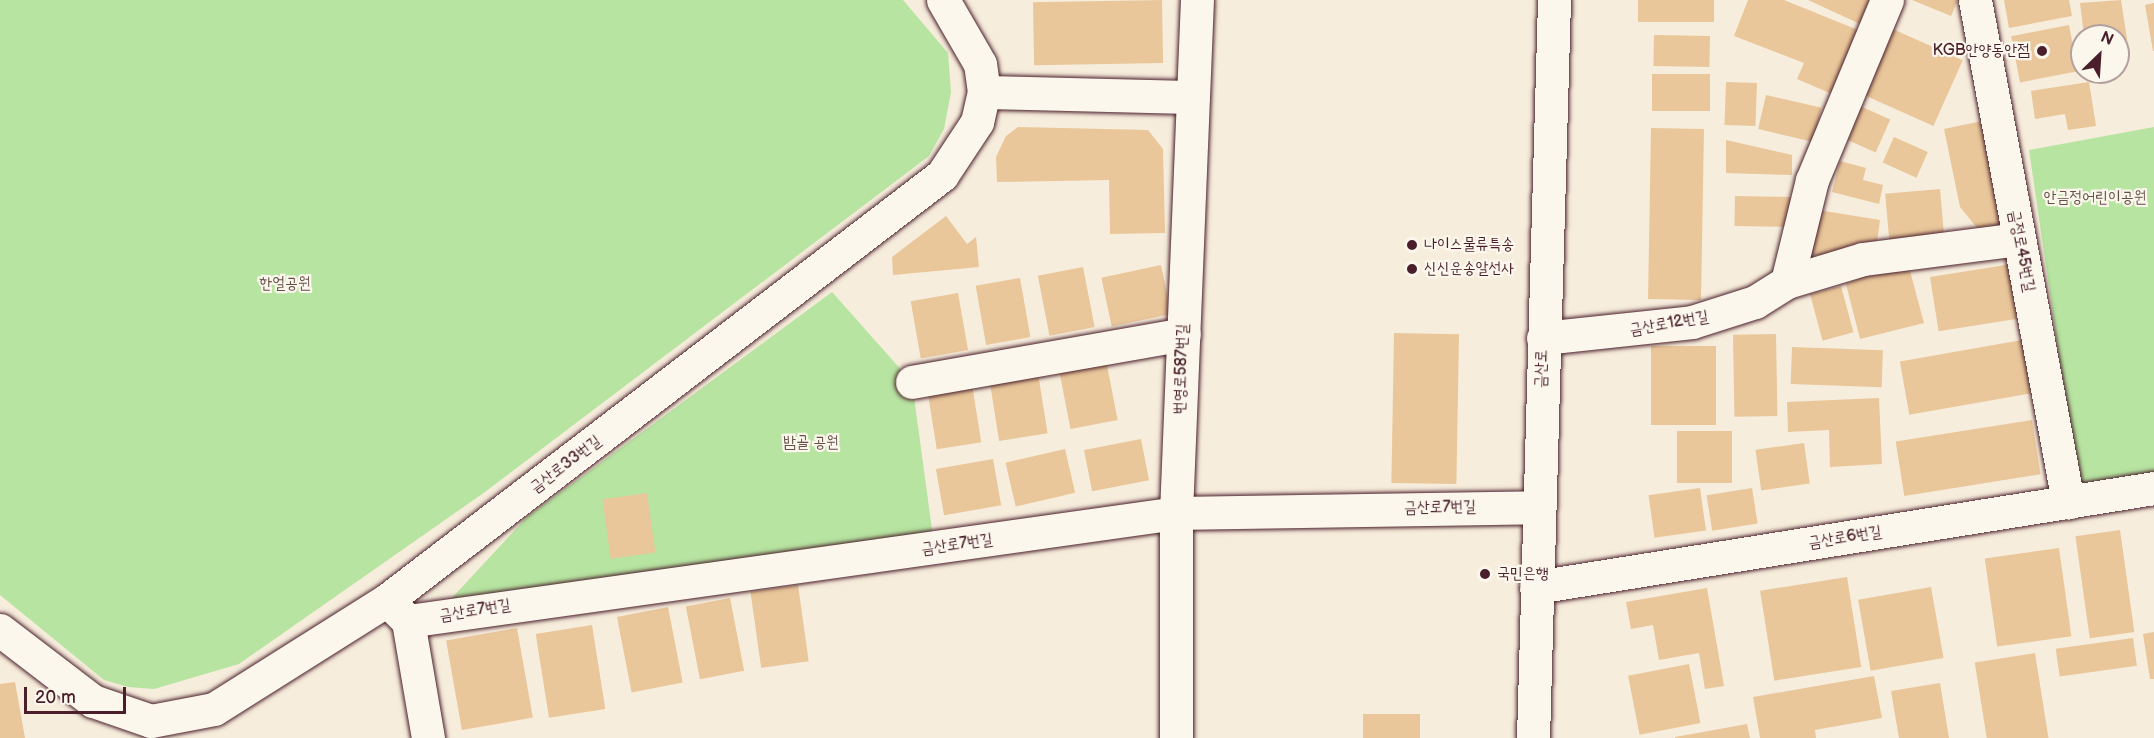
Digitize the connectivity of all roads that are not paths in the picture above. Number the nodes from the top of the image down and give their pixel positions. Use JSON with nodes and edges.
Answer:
{"nodes":[{"id":1,"x":943,"y":0,"type":"edge"},
{"id":2,"x":1197,"y":0,"type":"edge"},
{"id":3,"x":1554,"y":0,"type":"edge"},
{"id":4,"x":1887,"y":0,"type":"edge"},
{"id":5,"x":1975,"y":0,"type":"edge"},
{"id":6,"x":984,"y":92,"type":"junction"},
{"id":7,"x":1193,"y":97,"type":"junction"},
{"id":8,"x":2019,"y":239,"type":"junction"},
{"id":9,"x":1787,"y":282,"type":"junction"},
{"id":10,"x":1184,"y":334,"type":"junction"},
{"id":11,"x":1543,"y":338,"type":"junction"},
{"id":12,"x":912,"y":382,"type":"dead end"},
{"id":13,"x":2154,"y":488,"type":"edge"},
{"id":14,"x":2068,"y":502,"type":"junction"},
{"id":15,"x":1538,"y":507,"type":"junction"},
{"id":16,"x":1176,"y":513,"type":"junction"},
{"id":17,"x":1536,"y":587,"type":"junction"},
{"id":18,"x":398,"y":611,"type":"junction"},
{"id":19,"x":0,"y":630,"type":"edge"},
{"id":20,"x":428,"y":738,"type":"edge"},
{"id":21,"x":1176,"y":738,"type":"edge"},
{"id":22,"x":1533,"y":738,"type":"edge"}],
"edges":[{"from":1,"to":6,"type":"street","name":"금산로33번길"},
{"from":2,"to":7,"type":"street","name":"번영로587번길"},
{"from":3,"to":11,"type":"street","name":"금산로"},
{"from":4,"to":9,"type":"street"},
{"from":5,"to":8,"type":"street","name":"금정로45번길"},
{"from":6,"to":7,"type":"street"},
{"from":6,"to":18,"type":"street","name":"금산로33번길"},
{"from":7,"to":10,"type":"street","name":"번영로587번길"},
{"from":8,"to":9,"type":"street","name":"금산로12번길"},
{"from":8,"to":14,"type":"street","name":"금정로45번길"},
{"from":9,"to":11,"type":"street","name":"금산로12번길"},
{"from":10,"to":12,"type":"street"},
{"from":10,"to":16,"type":"street","name":"번영로587번길"},
{"from":11,"to":15,"type":"street","name":"금산로"},
{"from":13,"to":14,"type":"street","name":"금산로6번길"},
{"from":14,"to":17,"type":"street","name":"금산로6번길"},
{"from":15,"to":16,"type":"street","name":"금산로7번길"},
{"from":15,"to":17,"type":"street","name":"금산로"},
{"from":16,"to":18,"type":"street","name":"금산로7번길"},
{"from":16,"to":21,"type":"street","name":"번영로587번길"},
{"from":17,"to":22,"type":"street","name":"금산로"},
{"from":18,"to":19,"type":"street","name":"금산로33번길"},
{"from":18,"to":20,"type":"street"}]}
